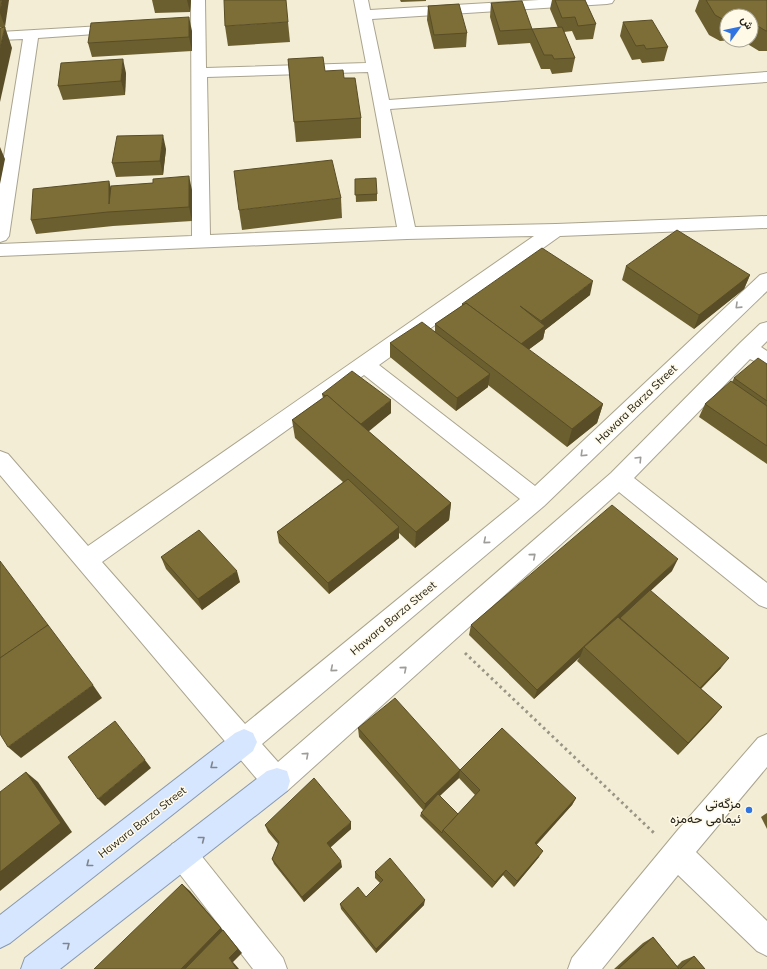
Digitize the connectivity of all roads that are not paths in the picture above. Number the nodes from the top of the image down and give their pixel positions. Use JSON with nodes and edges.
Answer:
{"nodes":[{"id":1,"x":198,"y":0,"type":"edge"},
{"id":2,"x":607,"y":0,"type":"edge"},
{"id":3,"x":363,"y":8,"type":"edge"},
{"id":4,"x":198,"y":24,"type":"junction"},
{"id":5,"x":182,"y":26,"type":"edge"},
{"id":6,"x":135,"y":28,"type":"edge"},
{"id":7,"x":31,"y":34,"type":"junction"},
{"id":8,"x":0,"y":36,"type":"edge"},
{"id":9,"x":374,"y":67,"type":"junction"},
{"id":10,"x":199,"y":73,"type":"junction"},
{"id":11,"x":767,"y":77,"type":"edge"},
{"id":12,"x":382,"y":105,"type":"junction"},
{"id":13,"x":767,"y":222,"type":"edge"},
{"id":14,"x":556,"y":230,"type":"junction"},
{"id":15,"x":407,"y":233,"type":"junction"},
{"id":16,"x":0,"y":236,"type":"edge"},
{"id":17,"x":201,"y":242,"type":"junction"},
{"id":18,"x":0,"y":250,"type":"edge"},
{"id":19,"x":767,"y":280,"type":"edge"},
{"id":20,"x":767,"y":329,"type":"edge"},
{"id":21,"x":747,"y":348,"type":"junction"},
{"id":22,"x":767,"y":360,"type":"edge"},
{"id":23,"x":364,"y":364,"type":"junction"},
{"id":24,"x":0,"y":460,"type":"edge"},
{"id":25,"x":619,"y":480,"type":"junction"},
{"id":26,"x":536,"y":499,"type":"junction"},
{"id":27,"x":86,"y":560,"type":"junction"},
{"id":28,"x":767,"y":597,"type":"edge"},
{"id":29,"x":244,"y":742,"type":"junction"},
{"id":30,"x":767,"y":748,"type":"edge"},
{"id":31,"x":277,"y":781,"type":"junction"},
{"id":32,"x":182,"y":854,"type":"junction"},
{"id":33,"x":677,"y":854,"type":"junction"},
{"id":34,"x":0,"y":933,"type":"edge"},
{"id":35,"x":767,"y":941,"type":"edge"},
{"id":36,"x":36,"y":969,"type":"edge"},
{"id":37,"x":272,"y":969,"type":"edge"},
{"id":38,"x":583,"y":969,"type":"edge"}],
"edges":[{"from":1,"to":4,"type":"street"},
{"from":2,"to":3,"type":"street"},
{"from":3,"to":9,"type":"street"},
{"from":4,"to":5,"type":"street"},
{"from":4,"to":10,"type":"street"},
{"from":6,"to":7,"type":"street"},
{"from":7,"to":8,"type":"street"},
{"from":7,"to":16,"type":"street"},
{"from":9,"to":10,"type":"street"},
{"from":9,"to":12,"type":"street"},
{"from":10,"to":17,"type":"street"},
{"from":11,"to":12,"type":"street"},
{"from":12,"to":15,"type":"street"},
{"from":13,"to":14,"type":"street"},
{"from":14,"to":15,"type":"street"},
{"from":14,"to":23,"type":"street"},
{"from":15,"to":17,"type":"street"},
{"from":17,"to":18,"type":"street"},
{"from":19,"to":26,"type":"street","name":"Hawara Barza Street","one_way":true},
{"from":20,"to":21,"type":"street"},
{"from":21,"to":22,"type":"street"},
{"from":25,"to":21,"type":"street","one_way":true},
{"from":23,"to":26,"type":"street"},
{"from":23,"to":27,"type":"street"},
{"from":24,"to":27,"type":"street"},
{"from":25,"to":28,"type":"street"},
{"from":31,"to":25,"type":"street","one_way":true},
{"from":26,"to":29,"type":"street","name":"Hawara Barza Street","one_way":true},
{"from":27,"to":29,"type":"street"},
{"from":29,"to":31,"type":"street"},
{"from":29,"to":34,"type":"main road","name":"Hawara Barza Street","one_way":true},
{"from":30,"to":33,"type":"street"},
{"from":32,"to":31,"type":"main road","one_way":true},
{"from":36,"to":32,"type":"main road","one_way":true},
{"from":32,"to":37,"type":"street"},
{"from":33,"to":35,"type":"street"},
{"from":33,"to":38,"type":"street"}]}
